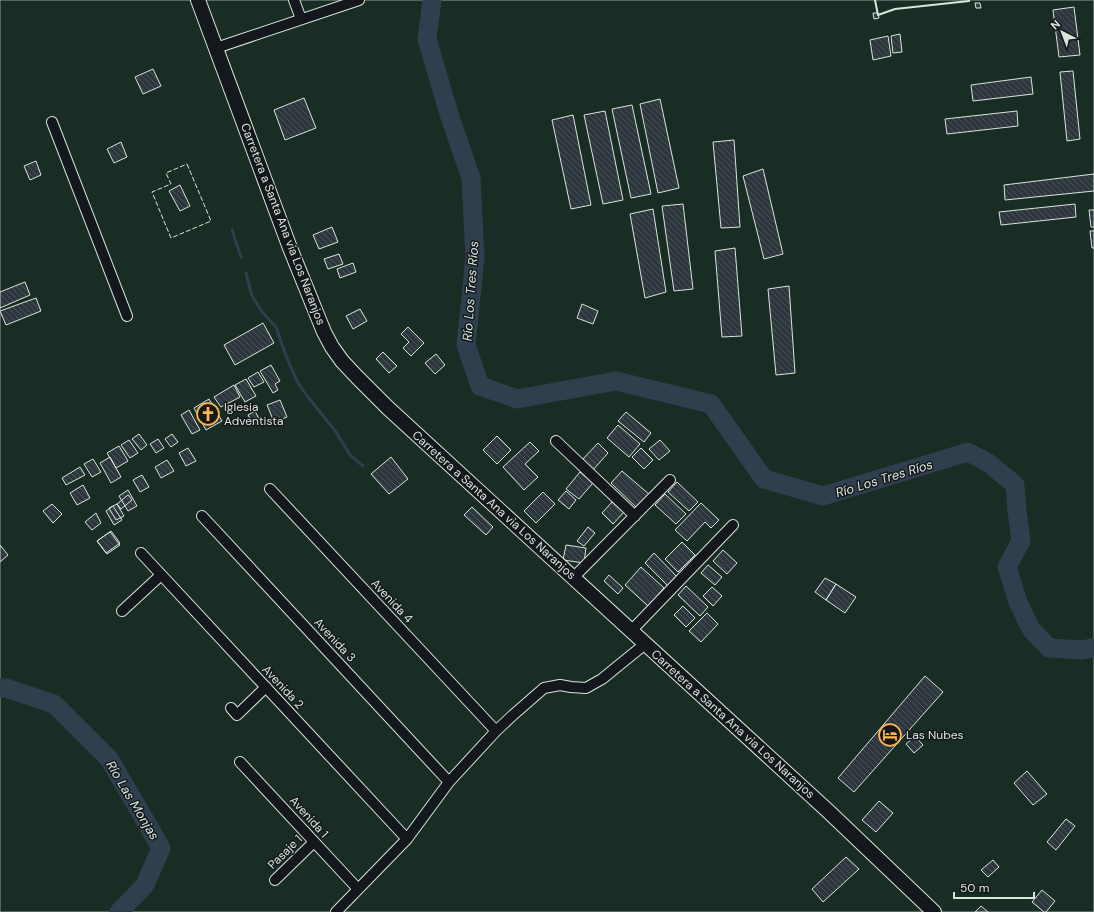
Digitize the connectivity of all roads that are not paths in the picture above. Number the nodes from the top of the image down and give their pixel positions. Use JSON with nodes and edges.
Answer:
{"nodes":[{"id":1,"x":198,"y":0,"type":"edge"},
{"id":2,"x":294,"y":0,"type":"edge"},
{"id":3,"x":359,"y":0,"type":"edge"},
{"id":4,"x":301,"y":19,"type":"junction"},
{"id":5,"x":216,"y":48,"type":"junction"},
{"id":6,"x":52,"y":122,"type":"dead end"},
{"id":7,"x":127,"y":316,"type":"dead end"},
{"id":8,"x":556,"y":441,"type":"dead end"},
{"id":9,"x":670,"y":480,"type":"dead end"},
{"id":10,"x":270,"y":488,"type":"dead end"},
{"id":11,"x":202,"y":516,"type":"dead end"},
{"id":12,"x":634,"y":516,"type":"junction"},
{"id":13,"x":733,"y":525,"type":"dead end"},
{"id":14,"x":141,"y":552,"type":"dead end"},
{"id":15,"x":161,"y":575,"type":"junction"},
{"id":16,"x":573,"y":578,"type":"junction"},
{"id":17,"x":122,"y":611,"type":"dead end"},
{"id":18,"x":631,"y":630,"type":"junction"},
{"id":19,"x":645,"y":644,"type":"junction"},
{"id":20,"x":266,"y":687,"type":"junction"},
{"id":21,"x":234,"y":711,"type":"dead end"},
{"id":22,"x":496,"y":731,"type":"junction"},
{"id":23,"x":240,"y":762,"type":"dead end"},
{"id":24,"x":449,"y":782,"type":"junction"},
{"id":25,"x":406,"y":839,"type":"junction"},
{"id":26,"x":314,"y":842,"type":"junction"},
{"id":27,"x":275,"y":880,"type":"dead end"},
{"id":28,"x":358,"y":889,"type":"junction"},
{"id":29,"x":336,"y":912,"type":"edge"},
{"id":30,"x":934,"y":912,"type":"edge"}],
"edges":[{"from":1,"to":5,"type":"main road","name":"Carretera a Santa Ana via Los Naranjos"},
{"from":2,"to":4,"type":"street"},
{"from":3,"to":4,"type":"street"},
{"from":4,"to":5,"type":"street"},
{"from":5,"to":16,"type":"main road","name":"Carretera a Santa Ana via Los Naranjos"},
{"from":6,"to":7,"type":"street"},
{"from":8,"to":12,"type":"street"},
{"from":9,"to":12,"type":"street"},
{"from":10,"to":22,"type":"street","name":"Avenida 4"},
{"from":11,"to":24,"type":"street","name":"Avenida 3"},
{"from":12,"to":16,"type":"street"},
{"from":13,"to":18,"type":"street"},
{"from":14,"to":15,"type":"street","name":"Avenida 2"},
{"from":15,"to":17,"type":"street"},
{"from":15,"to":20,"type":"street","name":"Avenida 2"},
{"from":16,"to":18,"type":"main road","name":"Carretera a Santa Ana via Los Naranjos"},
{"from":18,"to":19,"type":"main road","name":"Carretera a Santa Ana via Los Naranjos"},
{"from":19,"to":22,"type":"street"},
{"from":19,"to":30,"type":"main road","name":"Carretera a Santa Ana via Los Naranjos"},
{"from":20,"to":21,"type":"street"},
{"from":20,"to":25,"type":"street","name":"Avenida 2"},
{"from":22,"to":24,"type":"street"},
{"from":23,"to":26,"type":"street","name":"Avenida 1"},
{"from":24,"to":25,"type":"street"},
{"from":25,"to":28,"type":"street"},
{"from":26,"to":27,"type":"street","name":"Pasaje 1"},
{"from":26,"to":28,"type":"street","name":"Avenida 1"},
{"from":28,"to":29,"type":"street"}]}
